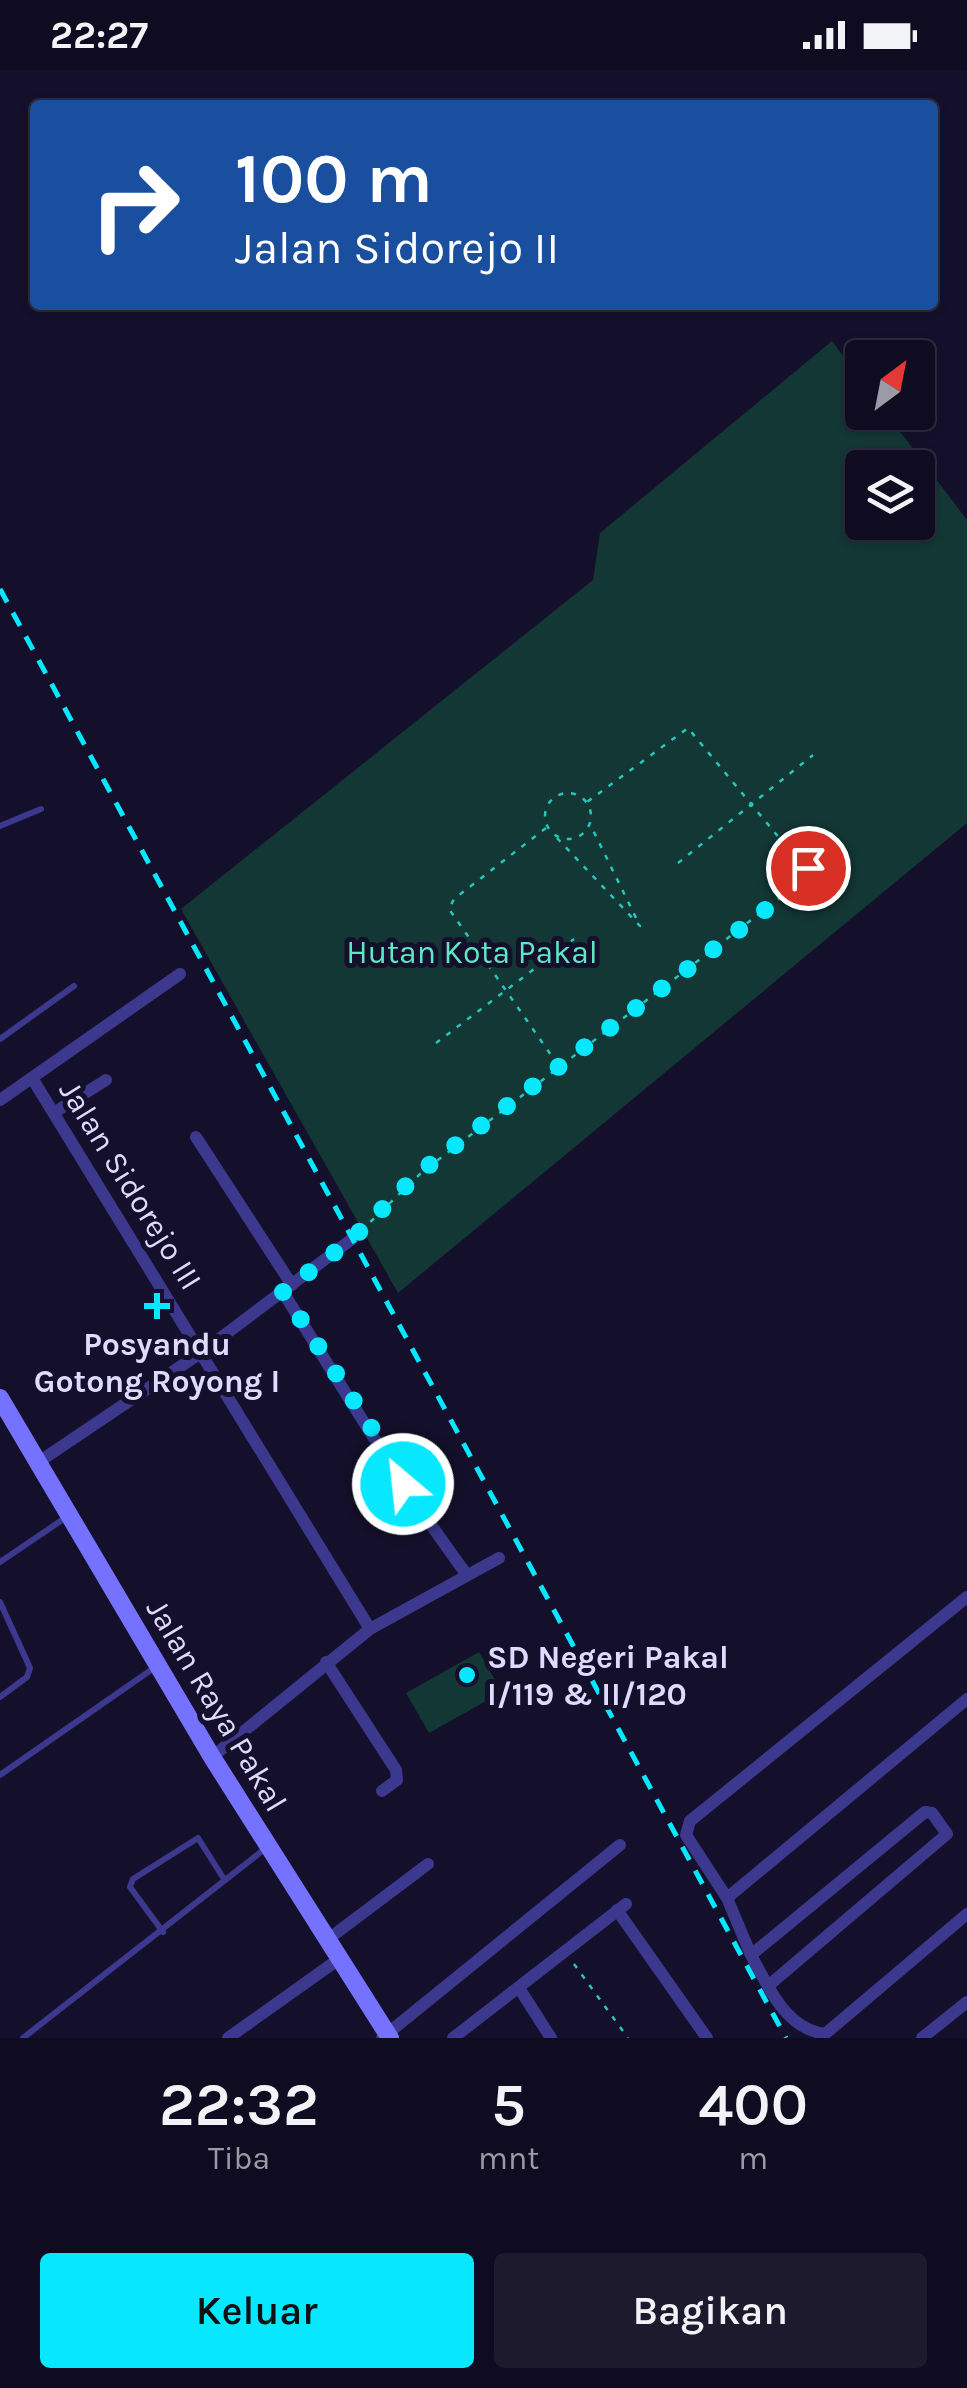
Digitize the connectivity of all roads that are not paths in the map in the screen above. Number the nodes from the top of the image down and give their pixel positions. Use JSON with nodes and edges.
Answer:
{"nodes":[{"id":1,"x":41,"y":810,"type":"dead end"},
{"id":2,"x":0,"y":826,"type":"edge"},
{"id":3,"x":180,"y":974,"type":"dead end"},
{"id":4,"x":74,"y":986,"type":"dead end"},
{"id":5,"x":0,"y":1039,"type":"edge"},
{"id":6,"x":32,"y":1078,"type":"junction"},
{"id":7,"x":106,"y":1080,"type":"dead end"},
{"id":8,"x":0,"y":1100,"type":"edge"},
{"id":9,"x":55,"y":1112,"type":"junction"},
{"id":10,"x":196,"y":1137,"type":"dead end"},
{"id":11,"x":352,"y":1239,"type":"road end"},
{"id":12,"x":288,"y":1289,"type":"junction"},
{"id":13,"x":202,"y":1352,"type":"junction"},
{"id":14,"x":0,"y":1398,"type":"edge"},
{"id":15,"x":37,"y":1463,"type":"junction"},
{"id":16,"x":60,"y":1521,"type":"junction"},
{"id":17,"x":499,"y":1558,"type":"dead end"},
{"id":18,"x":0,"y":1562,"type":"edge"},
{"id":19,"x":467,"y":1575,"type":"junction"},
{"id":20,"x":967,"y":1597,"type":"edge"},
{"id":21,"x":0,"y":1602,"type":"edge"},
{"id":22,"x":370,"y":1629,"type":"junction"},
{"id":23,"x":326,"y":1662,"type":"junction"},
{"id":24,"x":152,"y":1669,"type":"junction"},
{"id":25,"x":0,"y":1697,"type":"edge"},
{"id":26,"x":967,"y":1700,"type":"edge"},
{"id":27,"x":212,"y":1756,"type":"junction"},
{"id":28,"x":0,"y":1775,"type":"edge"},
{"id":29,"x":382,"y":1791,"type":"dead end"},
{"id":30,"x":620,"y":1845,"type":"dead end"},
{"id":31,"x":263,"y":1851,"type":"junction"},
{"id":32,"x":428,"y":1864,"type":"dead end"},
{"id":33,"x":224,"y":1879,"type":"junction"},
{"id":34,"x":727,"y":1898,"type":"junction"},
{"id":35,"x":967,"y":1914,"type":"edge"},
{"id":36,"x":163,"y":1932,"type":"junction"},
{"id":37,"x":327,"y":1940,"type":"junction"},
{"id":38,"x":751,"y":1955,"type":"junction"},
{"id":39,"x":339,"y":1959,"type":"junction"},
{"id":40,"x":768,"y":1986,"type":"junction"},
{"id":41,"x":519,"y":1988,"type":"junction"},
{"id":42,"x":967,"y":2002,"type":"edge"},
{"id":43,"x":826,"y":2036,"type":"edge"},
{"id":44,"x":387,"y":2037,"type":"edge"},
{"id":45,"x":23,"y":2038,"type":"edge"},
{"id":46,"x":228,"y":2038,"type":"edge"},
{"id":47,"x":453,"y":2038,"type":"edge"},
{"id":48,"x":551,"y":2038,"type":"edge"},
{"id":49,"x":707,"y":2038,"type":"edge"},
{"id":50,"x":922,"y":2038,"type":"edge"}],
"edges":[{"from":1,"to":2,"type":"lane"},
{"from":3,"to":6,"type":"street"},
{"from":4,"to":5,"type":"lane"},
{"from":6,"to":8,"type":"street"},
{"from":6,"to":9,"type":"street","name":"Jalan Sidorejo III"},
{"from":7,"to":9,"type":"street"},
{"from":9,"to":13,"type":"street","name":"Jalan Sidorejo III"},
{"from":10,"to":12,"type":"street"},
{"from":11,"to":12,"type":"street"},
{"from":12,"to":13,"type":"street"},
{"from":12,"to":19,"type":"street"},
{"from":13,"to":15,"type":"street"},
{"from":13,"to":22,"type":"street","name":"Jalan Sidorejo III"},
{"from":14,"to":15,"type":"main road","name":"Jalan Raya Pakal"},
{"from":15,"to":16,"type":"main road","name":"Jalan Raya Pakal"},
{"from":16,"to":18,"type":"lane"},
{"from":16,"to":24,"type":"main road","name":"Jalan Raya Pakal"},
{"from":17,"to":19,"type":"street"},
{"from":19,"to":22,"type":"street"},
{"from":20,"to":34,"type":"street"},
{"from":21,"to":25,"type":"lane"},
{"from":22,"to":23,"type":"street"},
{"from":23,"to":27,"type":"street"},
{"from":23,"to":29,"type":"street"},
{"from":24,"to":27,"type":"main road","name":"Jalan Raya Pakal"},
{"from":24,"to":28,"type":"lane"},
{"from":26,"to":34,"type":"street"},
{"from":27,"to":31,"type":"main road","name":"Jalan Raya Pakal"},
{"from":30,"to":44,"type":"street"},
{"from":31,"to":33,"type":"lane"},
{"from":31,"to":37,"type":"main road","name":"Jalan Raya Pakal"},
{"from":32,"to":37,"type":"street"},
{"from":33,"to":36,"type":"lane"},
{"from":33,"to":36,"type":"lane"},
{"from":34,"to":38,"type":"street"},
{"from":35,"to":43,"type":"street"},
{"from":36,"to":45,"type":"lane"},
{"from":37,"to":39,"type":"main road","name":"Jalan Raya Pakal"},
{"from":38,"to":40,"type":"street"},
{"from":38,"to":40,"type":"street"},
{"from":39,"to":44,"type":"main road","name":"Jalan Raya Pakal"},
{"from":39,"to":46,"type":"street"},
{"from":40,"to":43,"type":"street"},
{"from":41,"to":47,"type":"street"},
{"from":41,"to":48,"type":"street"},
{"from":41,"to":49,"type":"street"},
{"from":42,"to":50,"type":"street"}]}
